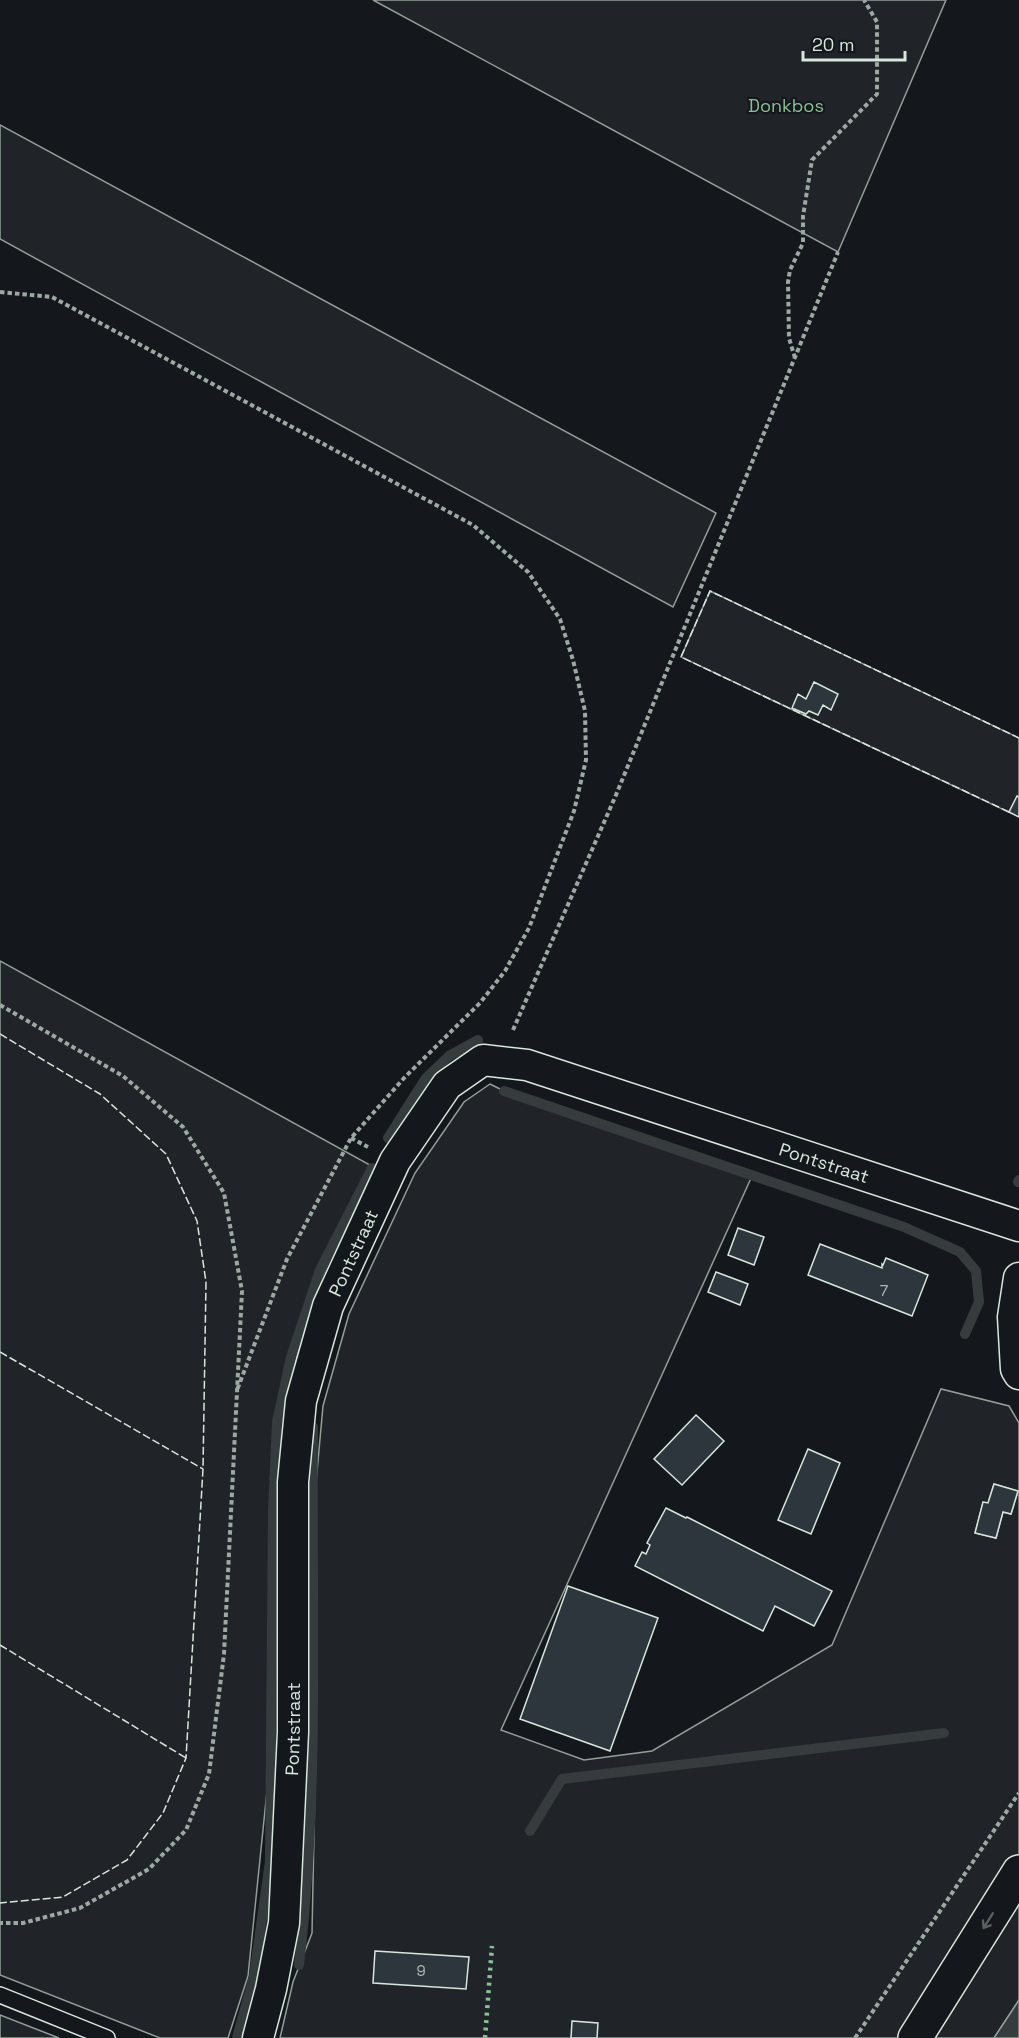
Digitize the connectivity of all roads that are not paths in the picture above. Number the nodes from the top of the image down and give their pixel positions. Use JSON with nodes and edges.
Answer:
{"nodes":[{"id":1,"x":1019,"y":1226,"type":"edge"},
{"id":2,"x":1019,"y":1278,"type":"edge"},
{"id":3,"x":1019,"y":1374,"type":"edge"},
{"id":4,"x":1019,"y":1872,"type":"edge"},
{"id":5,"x":0,"y":1995,"type":"edge"},
{"id":6,"x":107,"y":2038,"type":"edge"},
{"id":7,"x":258,"y":2038,"type":"edge"},
{"id":8,"x":915,"y":2038,"type":"edge"}],
"edges":[{"from":1,"to":7,"type":"street","name":"Pontstraat"},
{"from":2,"to":3,"type":"street"},
{"from":4,"to":8,"type":"highway","one_way":true},
{"from":5,"to":6,"type":"lane"}]}
